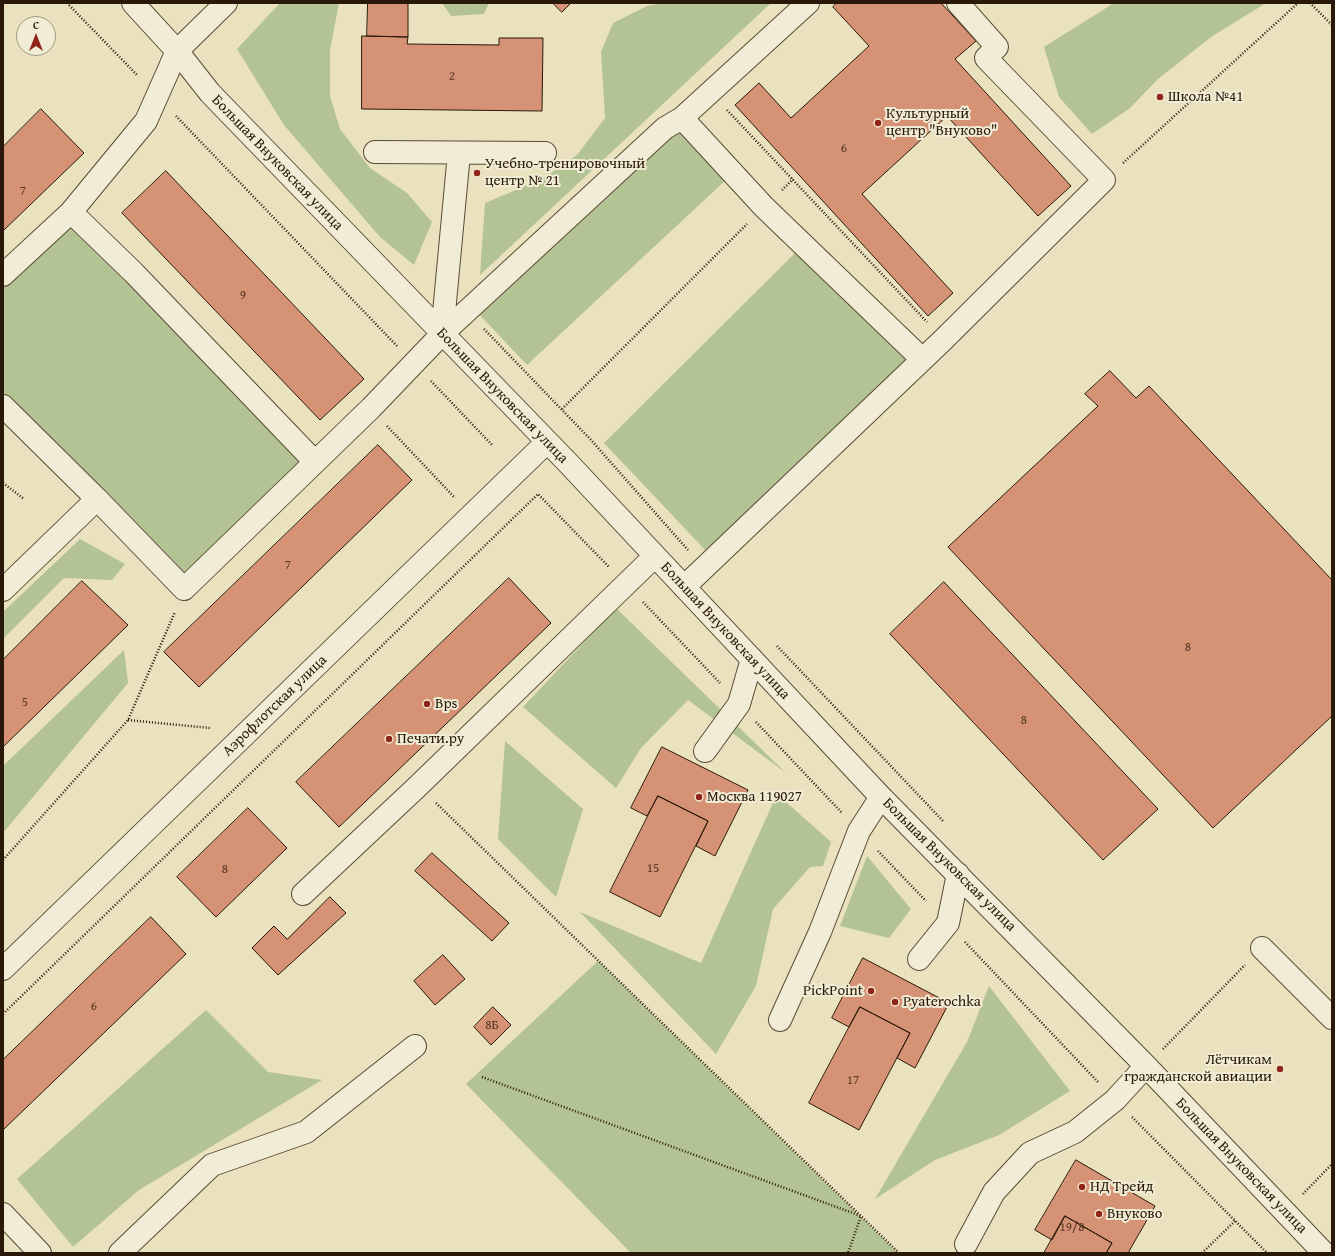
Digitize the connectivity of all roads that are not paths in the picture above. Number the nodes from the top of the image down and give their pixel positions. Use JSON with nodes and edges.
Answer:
{"nodes":[{"id":1,"x":133,"y":3,"type":"edge"},
{"id":2,"x":226,"y":3,"type":"edge"},
{"id":3,"x":808,"y":3,"type":"edge"},
{"id":4,"x":958,"y":3,"type":"edge"},
{"id":5,"x":177,"y":51,"type":"junction"},
{"id":6,"x":682,"y":118,"type":"junction"},
{"id":7,"x":375,"y":152,"type":"dead end"},
{"id":8,"x":459,"y":153,"type":"junction"},
{"id":9,"x":545,"y":153,"type":"dead end"},
{"id":10,"x":71,"y":212,"type":"junction"},
{"id":11,"x":3,"y":275,"type":"edge"},
{"id":12,"x":442,"y":334,"type":"junction"},
{"id":13,"x":922,"y":359,"type":"junction"},
{"id":14,"x":3,"y":406,"type":"edge"},
{"id":15,"x":547,"y":442,"type":"junction"},
{"id":16,"x":315,"y":462,"type":"junction"},
{"id":17,"x":98,"y":499,"type":"junction"},
{"id":18,"x":655,"y":556,"type":"junction"},
{"id":19,"x":684,"y":587,"type":"junction"},
{"id":20,"x":3,"y":590,"type":"edge"},
{"id":21,"x":752,"y":659,"type":"junction"},
{"id":22,"x":705,"y":751,"type":"dead end"},
{"id":23,"x":881,"y":797,"type":"junction"},
{"id":24,"x":958,"y":874,"type":"junction"},
{"id":25,"x":303,"y":894,"type":"dead end"},
{"id":26,"x":1262,"y":948,"type":"road end"},
{"id":27,"x":919,"y":959,"type":"dead end"},
{"id":28,"x":3,"y":969,"type":"edge"},
{"id":29,"x":1332,"y":1018,"type":"edge"},
{"id":30,"x":780,"y":1020,"type":"dead end"},
{"id":31,"x":415,"y":1046,"type":"dead end"},
{"id":32,"x":1146,"y":1066,"type":"junction"},
{"id":33,"x":3,"y":1214,"type":"edge"},
{"id":34,"x":966,"y":1244,"type":"dead end"},
{"id":35,"x":40,"y":1253,"type":"edge"},
{"id":36,"x":120,"y":1253,"type":"edge"},
{"id":37,"x":1324,"y":1253,"type":"edge"}],
"edges":[{"from":1,"to":5,"type":"street","name":"Большая Внуковская улица"},
{"from":2,"to":5,"type":"street"},
{"from":3,"to":6,"type":"street"},
{"from":4,"to":13,"type":"street"},
{"from":5,"to":10,"type":"street"},
{"from":5,"to":12,"type":"street","name":"Большая Внуковская улица"},
{"from":6,"to":12,"type":"street"},
{"from":6,"to":13,"type":"street"},
{"from":7,"to":8,"type":"street"},
{"from":8,"to":9,"type":"street"},
{"from":8,"to":12,"type":"street"},
{"from":10,"to":11,"type":"street"},
{"from":10,"to":16,"type":"street"},
{"from":12,"to":15,"type":"street","name":"Большая Внуковская улица"},
{"from":12,"to":16,"type":"street"},
{"from":13,"to":19,"type":"street"},
{"from":14,"to":17,"type":"street"},
{"from":15,"to":18,"type":"street","name":"Большая Внуковская улица"},
{"from":15,"to":28,"type":"street","name":"Аэрофлотская улица"},
{"from":16,"to":17,"type":"street"},
{"from":17,"to":20,"type":"street"},
{"from":18,"to":19,"type":"street","name":"Большая Внуковская улица"},
{"from":18,"to":25,"type":"street"},
{"from":19,"to":21,"type":"street","name":"Большая Внуковская улица"},
{"from":21,"to":22,"type":"street"},
{"from":21,"to":23,"type":"street","name":"Большая Внуковская улица"},
{"from":23,"to":24,"type":"street","name":"Большая Внуковская улица"},
{"from":23,"to":30,"type":"street"},
{"from":24,"to":27,"type":"street"},
{"from":24,"to":32,"type":"street","name":"Большая Внуковская улица"},
{"from":26,"to":29,"type":"street"},
{"from":31,"to":36,"type":"street"},
{"from":32,"to":34,"type":"street"},
{"from":32,"to":37,"type":"street","name":"Большая Внуковская улица"},
{"from":33,"to":35,"type":"street"}]}
